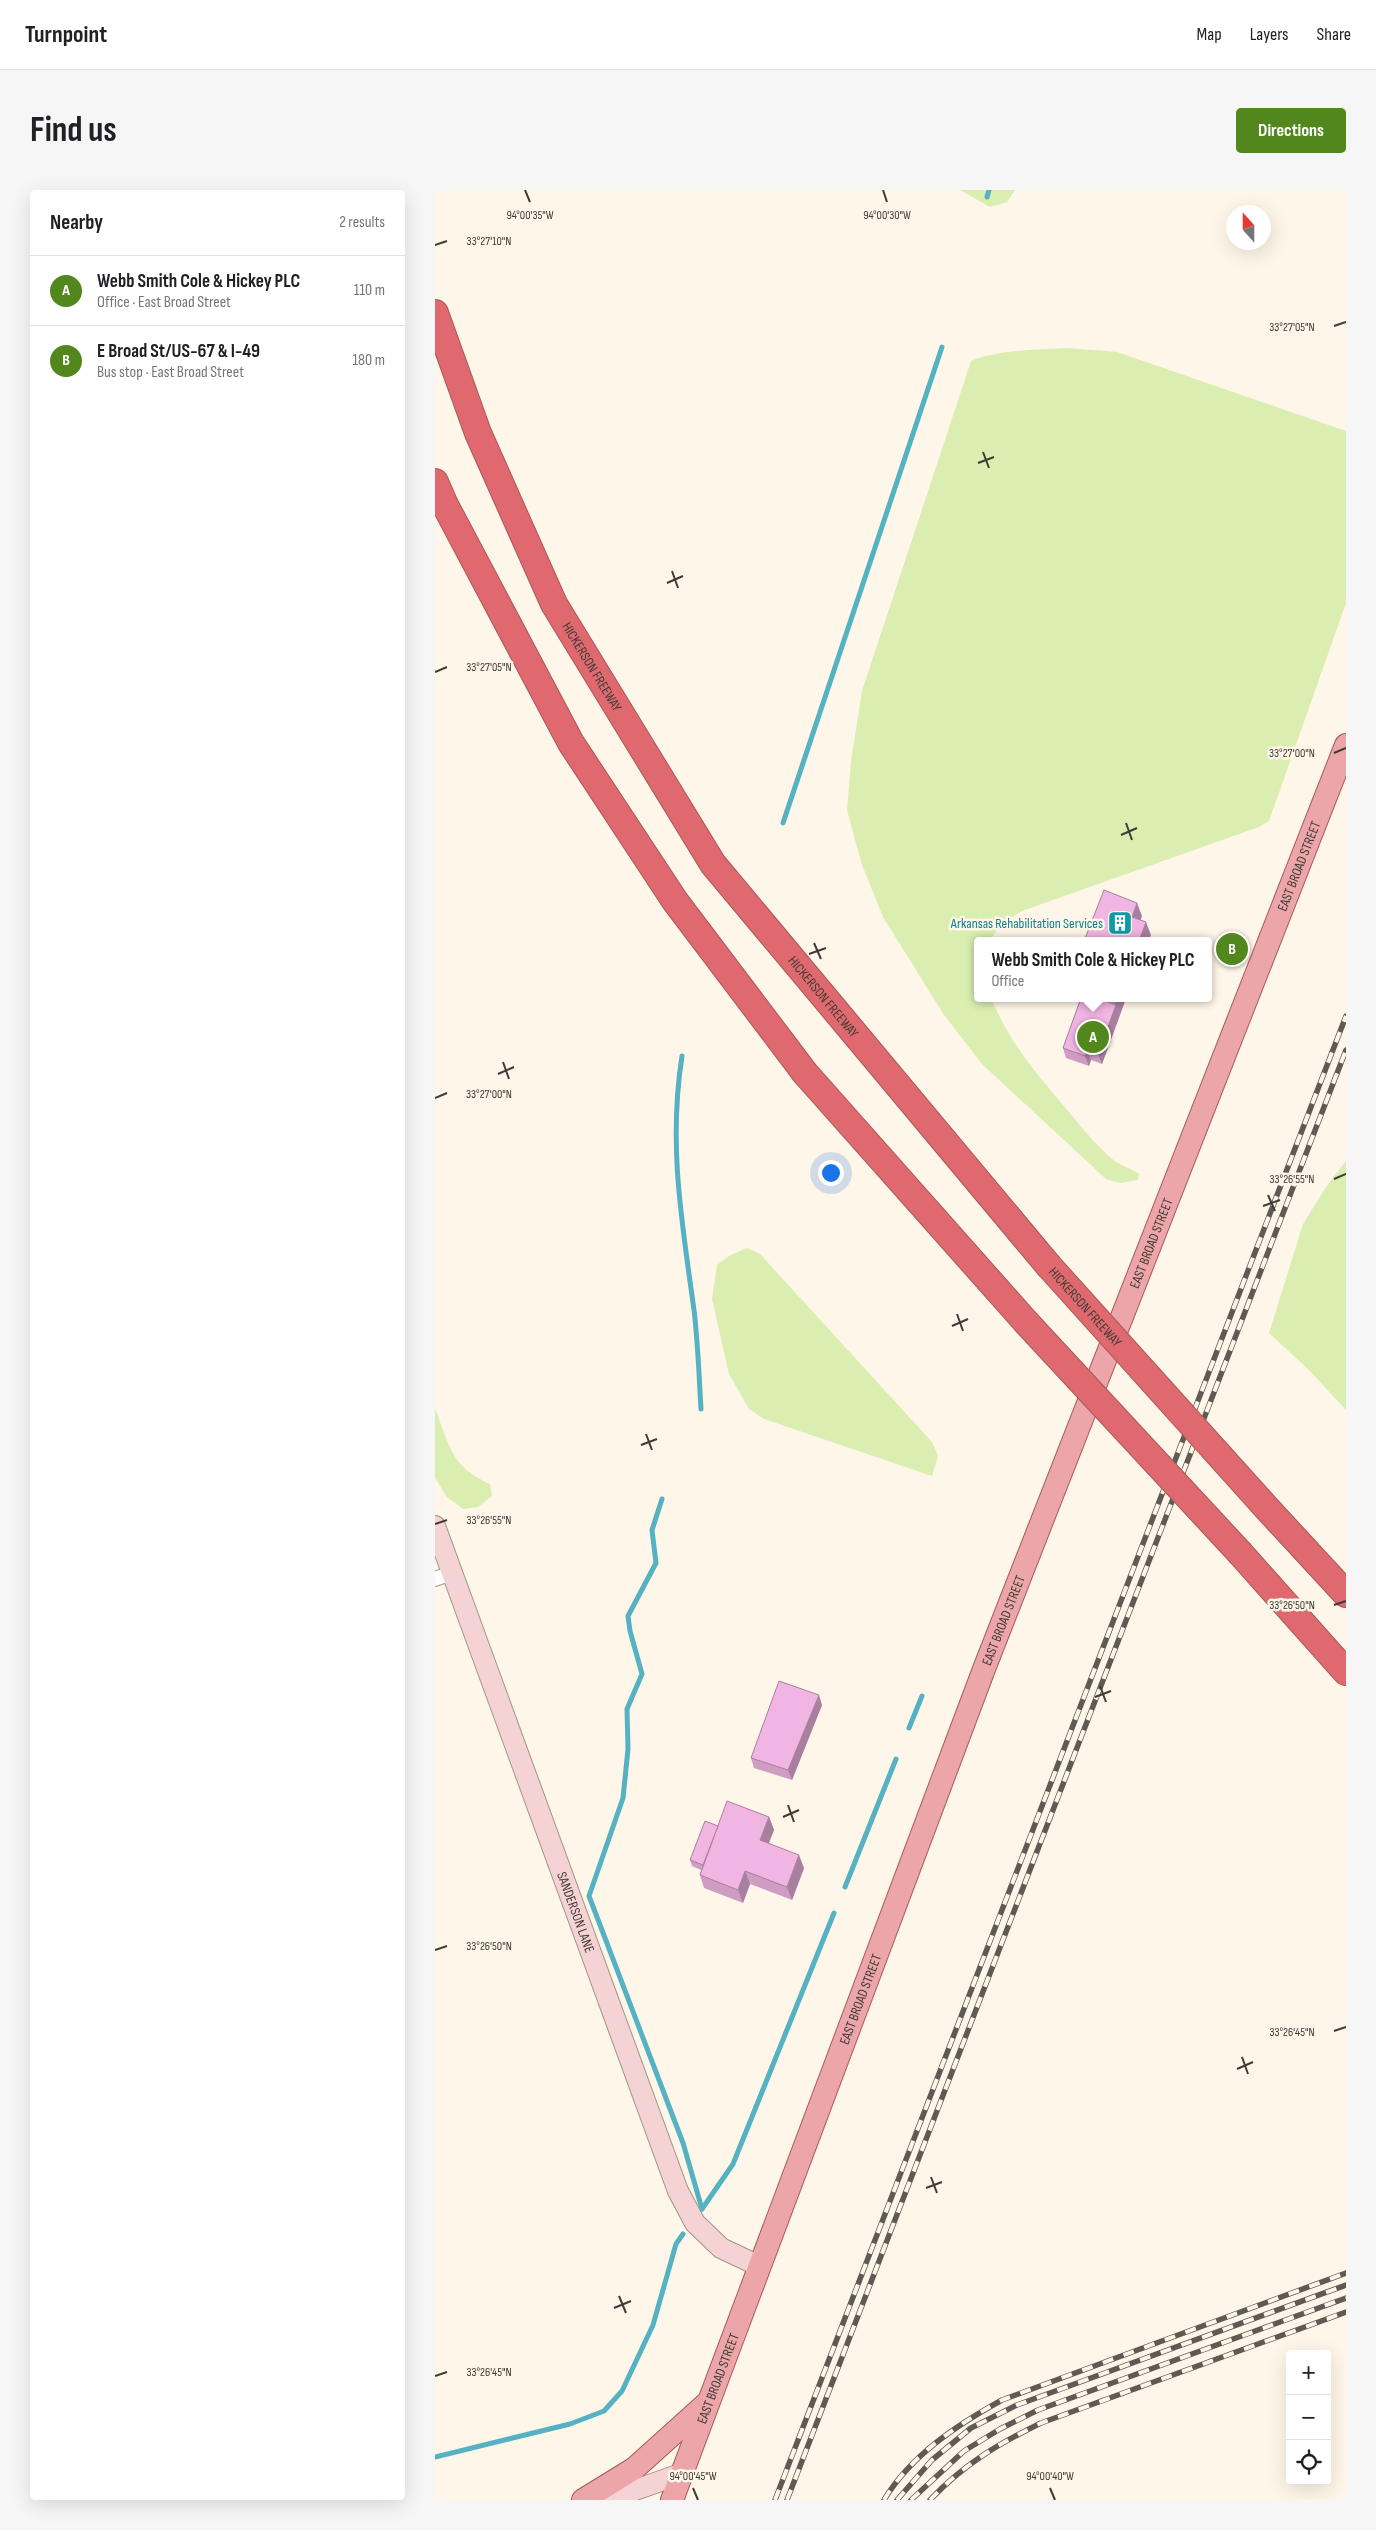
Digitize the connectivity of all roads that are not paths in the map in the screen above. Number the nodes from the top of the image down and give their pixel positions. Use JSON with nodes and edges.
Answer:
{"nodes":[{"id":1,"x":435,"y":313,"type":"edge"},
{"id":2,"x":435,"y":482,"type":"edge"},
{"id":3,"x":1346,"y":745,"type":"edge"},
{"id":4,"x":435,"y":1526,"type":"edge"},
{"id":5,"x":443,"y":1576,"type":"edge"},
{"id":6,"x":1346,"y":1594,"type":"edge"},
{"id":7,"x":1346,"y":1672,"type":"edge"},
{"id":8,"x":759,"y":2266,"type":"junction"},
{"id":9,"x":709,"y":2402,"type":"junction"},
{"id":10,"x":683,"y":2473,"type":"junction"},
{"id":11,"x":583,"y":2500,"type":"edge"},
{"id":12,"x":607,"y":2500,"type":"edge"},
{"id":13,"x":672,"y":2500,"type":"edge"}],
"edges":[{"from":1,"to":6,"type":"highway","name":"HICKERSON FREEWAY","bridge":true},
{"from":2,"to":7,"type":"highway","bridge":true},
{"from":3,"to":8,"type":"main road","name":"EAST BROAD STREET"},
{"from":4,"to":5,"type":"street","name":"SANDERSON LANE"},
{"from":5,"to":8,"type":"street","name":"SANDERSON LANE"},
{"from":8,"to":9,"type":"main road","name":"EAST BROAD STREET"},
{"from":9,"to":10,"type":"main road","name":"EAST BROAD STREET"},
{"from":9,"to":11,"type":"main road"},
{"from":10,"to":12,"type":"street"},
{"from":10,"to":13,"type":"main road","name":"EAST BROAD STREET"}]}
